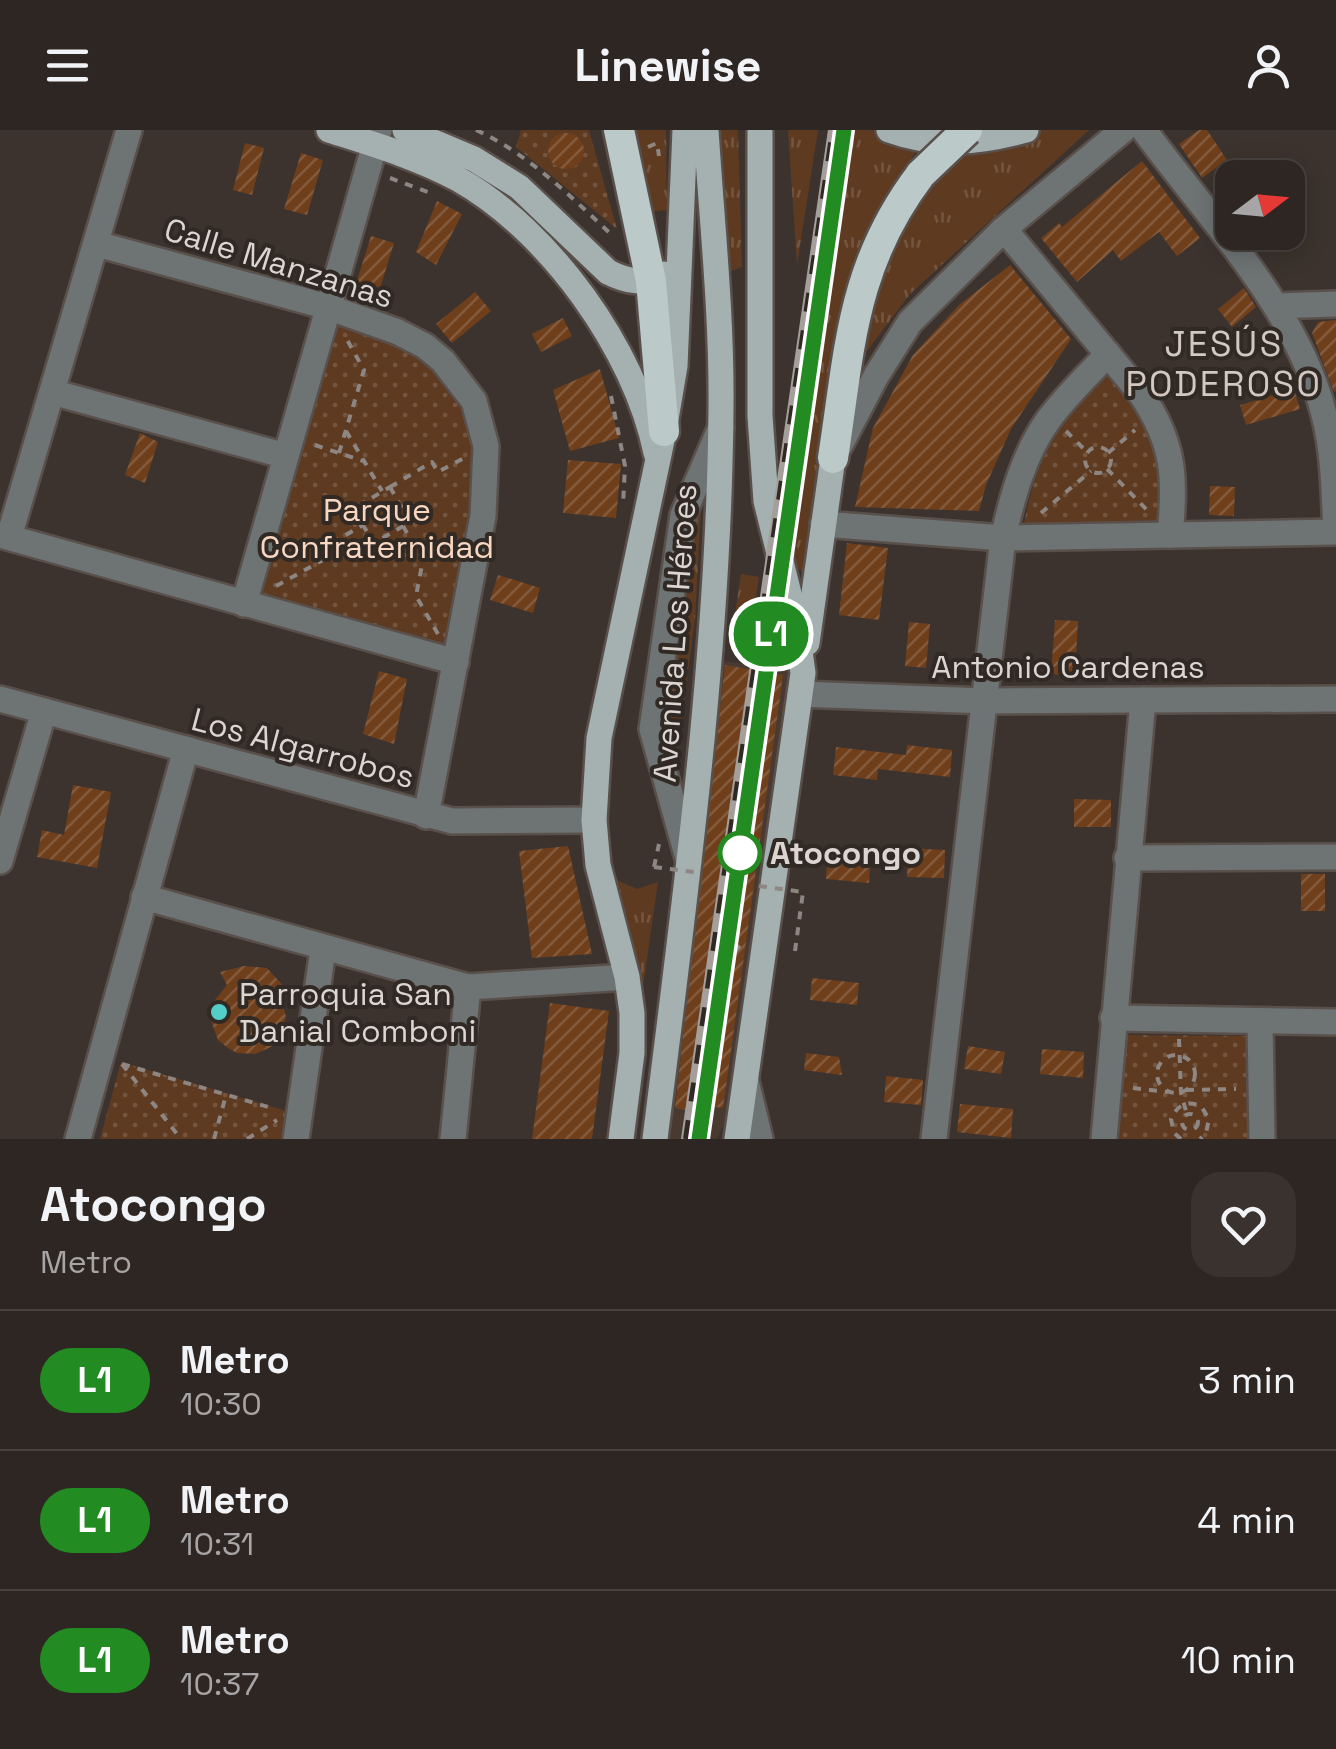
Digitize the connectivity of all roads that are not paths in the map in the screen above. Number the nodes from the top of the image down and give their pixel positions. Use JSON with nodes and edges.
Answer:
{"nodes":[{"id":1,"x":129,"y":130,"type":"edge"},
{"id":2,"x":328,"y":130,"type":"edge"},
{"id":3,"x":404,"y":130,"type":"edge"},
{"id":4,"x":618,"y":130,"type":"edge"},
{"id":5,"x":686,"y":130,"type":"edge"},
{"id":6,"x":706,"y":130,"type":"edge"},
{"id":7,"x":760,"y":130,"type":"edge"},
{"id":8,"x":889,"y":130,"type":"edge"},
{"id":9,"x":967,"y":130,"type":"edge"},
{"id":10,"x":1026,"y":130,"type":"edge"},
{"id":11,"x":1123,"y":130,"type":"edge"},
{"id":12,"x":1144,"y":130,"type":"edge"},
{"id":13,"x":377,"y":137,"type":"edge"},
{"id":14,"x":1004,"y":228,"type":"junction"},
{"id":15,"x":96,"y":244,"type":"junction"},
{"id":16,"x":682,"y":256,"type":"junction"},
{"id":17,"x":652,"y":280,"type":"junction"},
{"id":18,"x":1336,"y":304,"type":"edge"},
{"id":19,"x":1276,"y":306,"type":"junction"},
{"id":20,"x":334,"y":318,"type":"junction"},
{"id":21,"x":1108,"y":354,"type":"junction"},
{"id":22,"x":52,"y":392,"type":"junction"},
{"id":23,"x":720,"y":426,"type":"junction"},
{"id":24,"x":661,"y":444,"type":"junction"},
{"id":25,"x":289,"y":447,"type":"junction"},
{"id":26,"x":832,"y":458,"type":"junction"},
{"id":27,"x":1334,"y":464,"type":"edge"},
{"id":28,"x":823,"y":524,"type":"junction"},
{"id":29,"x":1336,"y":531,"type":"edge"},
{"id":30,"x":1170,"y":535,"type":"junction"},
{"id":31,"x":5,"y":536,"type":"edge"},
{"id":32,"x":1003,"y":538,"type":"junction"},
{"id":33,"x":244,"y":604,"type":"junction"},
{"id":34,"x":450,"y":652,"type":"junction"},
{"id":35,"x":802,"y":684,"type":"junction"},
{"id":36,"x":0,"y":699,"type":"edge"},
{"id":37,"x":1336,"y":699,"type":"edge"},
{"id":38,"x":1143,"y":700,"type":"junction"},
{"id":39,"x":985,"y":702,"type":"junction"},
{"id":40,"x":44,"y":711,"type":"junction"},
{"id":41,"x":186,"y":750,"type":"junction"},
{"id":42,"x":426,"y":816,"type":"junction"},
{"id":43,"x":594,"y":820,"type":"junction"},
{"id":44,"x":1336,"y":857,"type":"edge"},
{"id":45,"x":1127,"y":858,"type":"junction"},
{"id":46,"x":0,"y":861,"type":"edge"},
{"id":47,"x":691,"y":868,"type":"junction"},
{"id":48,"x":144,"y":897,"type":"junction"},
{"id":49,"x":323,"y":949,"type":"junction"},
{"id":50,"x":627,"y":977,"type":"junction"},
{"id":51,"x":468,"y":987,"type":"junction"},
{"id":52,"x":1113,"y":1018,"type":"junction"},
{"id":53,"x":1260,"y":1022,"type":"junction"},
{"id":54,"x":1336,"y":1022,"type":"edge"},
{"id":55,"x":746,"y":1078,"type":"junction"},
{"id":56,"x":738,"y":1128,"type":"edge"},
{"id":57,"x":78,"y":1139,"type":"edge"},
{"id":58,"x":296,"y":1139,"type":"edge"},
{"id":59,"x":452,"y":1139,"type":"edge"},
{"id":60,"x":620,"y":1139,"type":"edge"},
{"id":61,"x":654,"y":1139,"type":"edge"},
{"id":62,"x":726,"y":1139,"type":"edge"},
{"id":63,"x":760,"y":1139,"type":"edge"},
{"id":64,"x":934,"y":1139,"type":"edge"},
{"id":65,"x":1104,"y":1139,"type":"edge"},
{"id":66,"x":1262,"y":1139,"type":"edge"}],
"edges":[{"from":1,"to":15,"type":"street"},
{"from":2,"to":13,"type":"main road"},
{"from":3,"to":17,"type":"main road"},
{"from":4,"to":17,"type":"highway"},
{"from":5,"to":16,"type":"main road","name":"Avenida Los Héroes"},
{"from":6,"to":23,"type":"main road","name":"Avenida Los Héroes"},
{"from":7,"to":35,"type":"main road"},
{"from":8,"to":10,"type":"main road"},
{"from":9,"to":26,"type":"highway","bridge":true},
{"from":11,"to":14,"type":"street"},
{"from":12,"to":19,"type":"street"},
{"from":13,"to":20,"type":"street"},
{"from":13,"to":24,"type":"main road"},
{"from":14,"to":21,"type":"street"},
{"from":14,"to":26,"type":"street"},
{"from":15,"to":20,"type":"street","name":"Calle Manzanas"},
{"from":15,"to":22,"type":"street"},
{"from":16,"to":17,"type":"main road"},
{"from":16,"to":24,"type":"main road","name":"Avenida Los Héroes"},
{"from":17,"to":24,"type":"highway"},
{"from":18,"to":19,"type":"street"},
{"from":19,"to":27,"type":"street"},
{"from":20,"to":25,"type":"street"},
{"from":20,"to":34,"type":"street","name":"Calle Manzanas"},
{"from":21,"to":30,"type":"street"},
{"from":21,"to":32,"type":"street"},
{"from":22,"to":25,"type":"street"},
{"from":22,"to":31,"type":"street"},
{"from":23,"to":47,"type":"main road","name":"Avenida Los Héroes"},
{"from":23,"to":47,"type":"street"},
{"from":24,"to":43,"type":"main road","name":"Avenida Los Héroes"},
{"from":25,"to":33,"type":"street"},
{"from":26,"to":28,"type":"main road"},
{"from":27,"to":29,"type":"street"},
{"from":28,"to":32,"type":"street"},
{"from":28,"to":35,"type":"main road"},
{"from":29,"to":30,"type":"street"},
{"from":30,"to":32,"type":"street"},
{"from":31,"to":33,"type":"street"},
{"from":32,"to":39,"type":"street"},
{"from":33,"to":34,"type":"street"},
{"from":34,"to":42,"type":"street","name":"Calle Manzanas"},
{"from":35,"to":39,"type":"street","name":"Antonio Cardenas"},
{"from":35,"to":55,"type":"main road"},
{"from":36,"to":40,"type":"street","name":"Los Algarrobos"},
{"from":37,"to":38,"type":"street","name":"Antonio Cardenas"},
{"from":38,"to":39,"type":"street","name":"Antonio Cardenas"},
{"from":38,"to":45,"type":"street"},
{"from":39,"to":64,"type":"street"},
{"from":40,"to":41,"type":"street","name":"Los Algarrobos"},
{"from":40,"to":46,"type":"street"},
{"from":41,"to":42,"type":"street","name":"Los Algarrobos"},
{"from":41,"to":48,"type":"street"},
{"from":42,"to":43,"type":"street","name":"Los Algarrobos"},
{"from":43,"to":50,"type":"main road","name":"Avenida Los Héroes"},
{"from":44,"to":45,"type":"street"},
{"from":45,"to":52,"type":"street"},
{"from":47,"to":61,"type":"main road","name":"Avenida Los Héroes"},
{"from":48,"to":49,"type":"street"},
{"from":48,"to":57,"type":"street"},
{"from":49,"to":51,"type":"street"},
{"from":49,"to":58,"type":"street"},
{"from":50,"to":51,"type":"street"},
{"from":50,"to":60,"type":"main road","name":"Avenida Los Héroes"},
{"from":51,"to":59,"type":"street"},
{"from":52,"to":53,"type":"street"},
{"from":52,"to":65,"type":"street"},
{"from":53,"to":54,"type":"street"},
{"from":53,"to":66,"type":"street"},
{"from":55,"to":56,"type":"main road"},
{"from":55,"to":63,"type":"street"},
{"from":56,"to":62,"type":"main road"}]}
